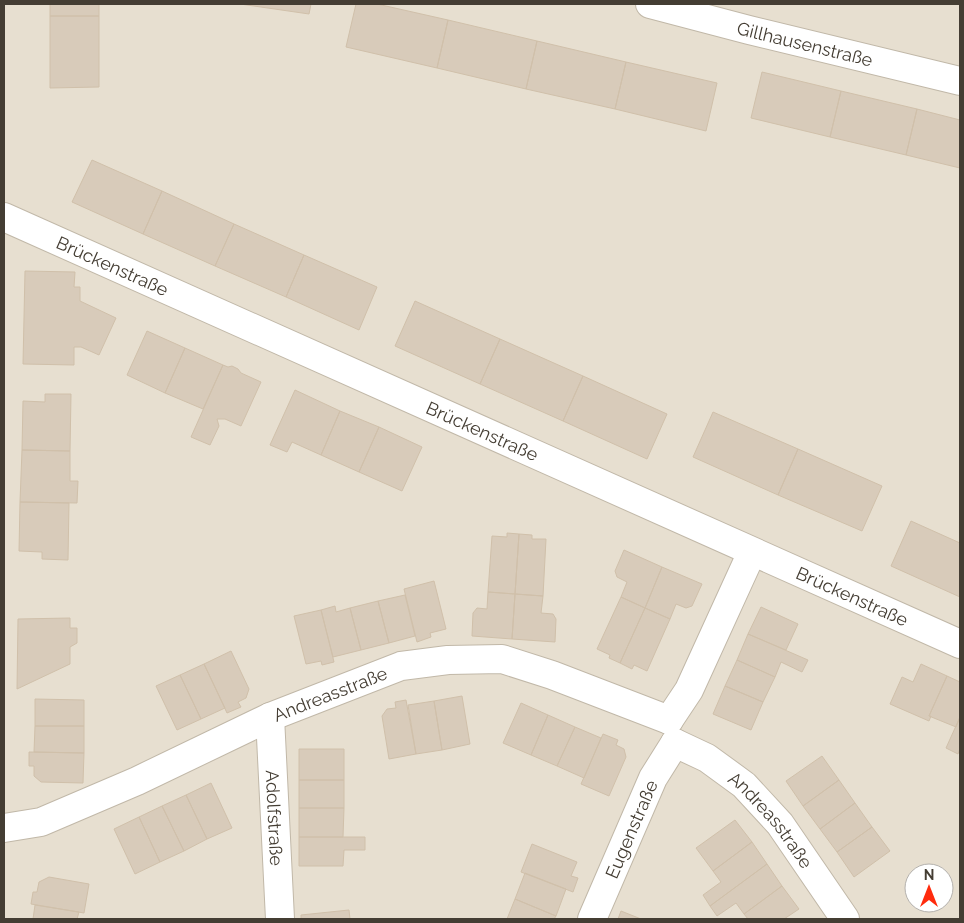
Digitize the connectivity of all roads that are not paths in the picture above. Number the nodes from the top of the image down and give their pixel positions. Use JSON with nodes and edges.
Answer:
{"nodes":[{"id":1,"x":650,"y":4,"type":"edge"},
{"id":2,"x":960,"y":81,"type":"edge"},
{"id":3,"x":4,"y":217,"type":"edge"},
{"id":4,"x":752,"y":552,"type":"junction"},
{"id":5,"x":960,"y":644,"type":"edge"},
{"id":6,"x":270,"y":717,"type":"junction"},
{"id":7,"x":672,"y":732,"type":"junction"},
{"id":8,"x":4,"y":828,"type":"edge"},
{"id":9,"x":280,"y":919,"type":"edge"},
{"id":10,"x":592,"y":919,"type":"edge"},
{"id":11,"x":845,"y":919,"type":"edge"}],
"edges":[{"from":1,"to":2,"type":"street","name":"Gillhausenstraße"},
{"from":3,"to":4,"type":"street","name":"Brückenstraße"},
{"from":4,"to":5,"type":"street","name":"Brückenstraße"},
{"from":4,"to":7,"type":"street","name":"Eugenstraße"},
{"from":6,"to":7,"type":"street","name":"Andreasstraße"},
{"from":6,"to":8,"type":"street","name":"Andreasstraße"},
{"from":6,"to":9,"type":"street","name":"Adolfstraße"},
{"from":7,"to":10,"type":"street","name":"Eugenstraße"},
{"from":7,"to":11,"type":"street","name":"Andreasstraße"}]}
